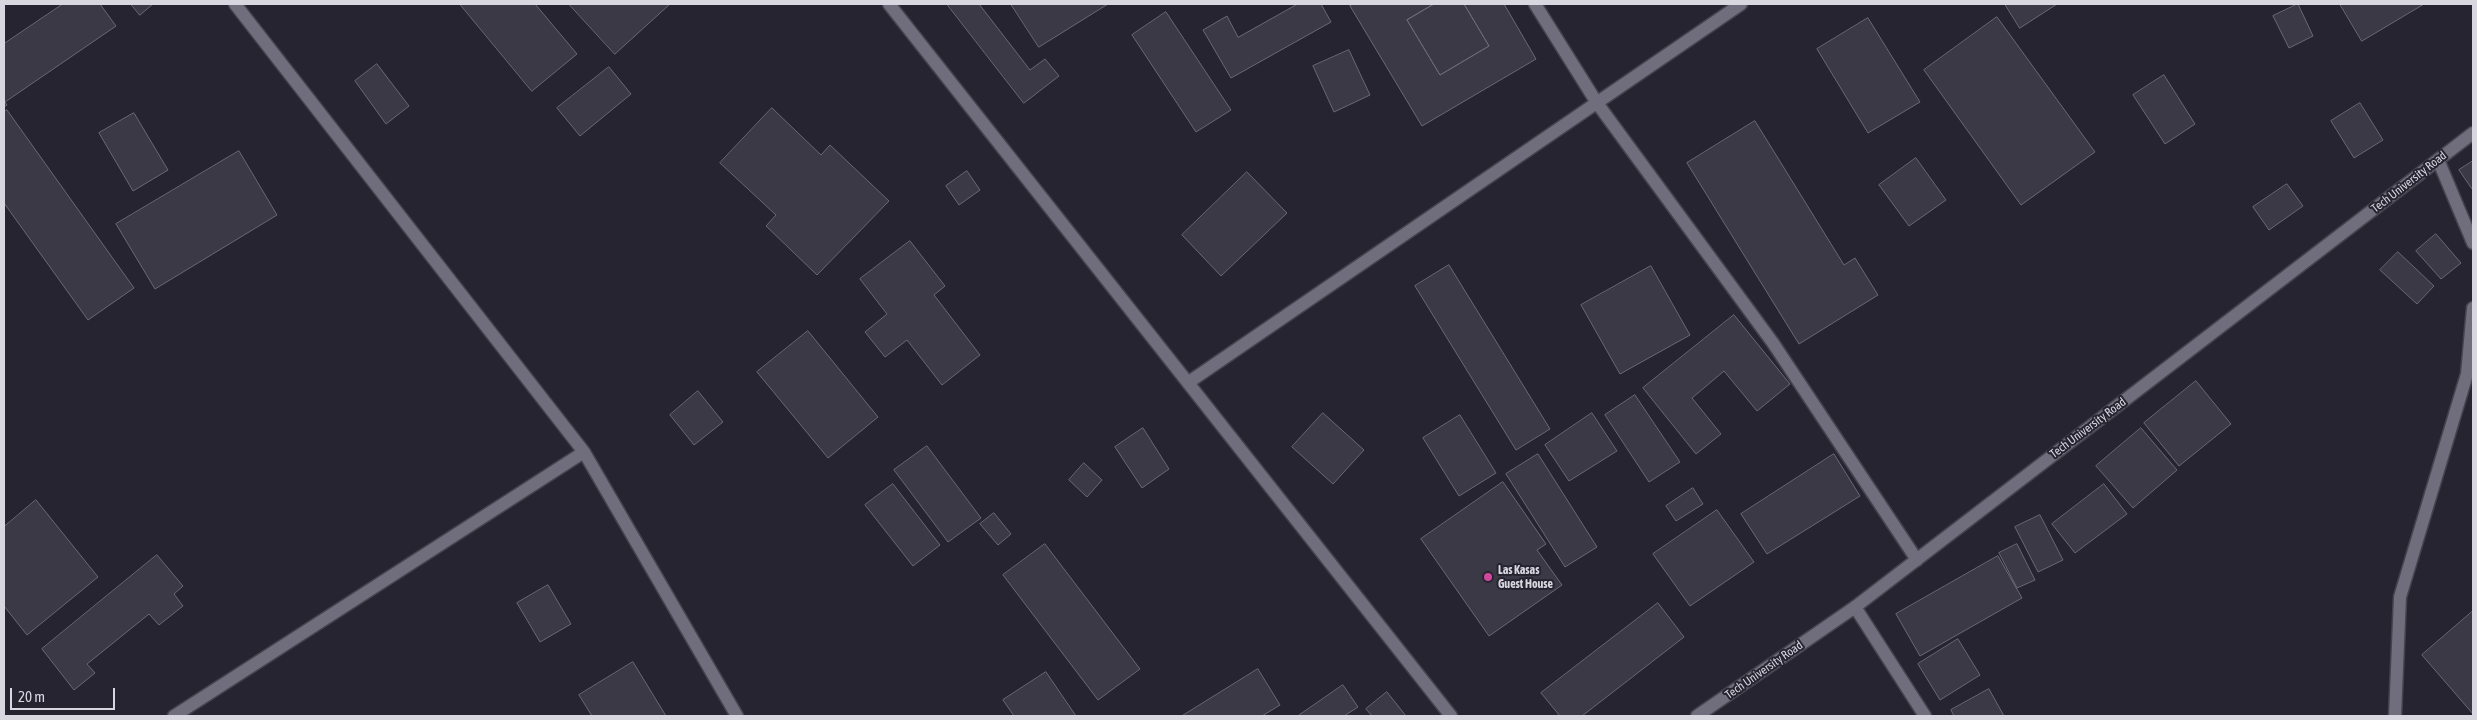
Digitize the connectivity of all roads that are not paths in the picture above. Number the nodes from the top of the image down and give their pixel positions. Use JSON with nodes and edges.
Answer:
{"nodes":[{"id":1,"x":235,"y":4,"type":"edge"},
{"id":2,"x":889,"y":4,"type":"edge"},
{"id":3,"x":1535,"y":4,"type":"edge"},
{"id":4,"x":1742,"y":4,"type":"edge"},
{"id":5,"x":1597,"y":103,"type":"junction"},
{"id":6,"x":2473,"y":133,"type":"edge"},
{"id":7,"x":2439,"y":159,"type":"junction"},
{"id":8,"x":2473,"y":243,"type":"edge"},
{"id":9,"x":2473,"y":308,"type":"edge"},
{"id":10,"x":1189,"y":382,"type":"junction"},
{"id":11,"x":584,"y":452,"type":"junction"},
{"id":12,"x":1917,"y":560,"type":"junction"},
{"id":13,"x":1855,"y":607,"type":"junction"},
{"id":14,"x":174,"y":716,"type":"edge"},
{"id":15,"x":737,"y":716,"type":"edge"},
{"id":16,"x":1451,"y":716,"type":"edge"},
{"id":17,"x":1697,"y":716,"type":"edge"},
{"id":18,"x":1925,"y":716,"type":"edge"},
{"id":19,"x":2396,"y":716,"type":"edge"}],
"edges":[{"from":1,"to":11,"type":"street"},
{"from":2,"to":10,"type":"street"},
{"from":3,"to":5,"type":"street"},
{"from":4,"to":5,"type":"street"},
{"from":5,"to":10,"type":"street"},
{"from":5,"to":12,"type":"street"},
{"from":6,"to":7,"type":"street","name":"Tech University Road"},
{"from":7,"to":8,"type":"street"},
{"from":7,"to":12,"type":"street","name":"Tech University Road"},
{"from":9,"to":19,"type":"street"},
{"from":10,"to":16,"type":"street"},
{"from":11,"to":14,"type":"street"},
{"from":11,"to":15,"type":"street"},
{"from":12,"to":13,"type":"street","name":"Tech University Road"},
{"from":13,"to":17,"type":"street","name":"Tech University Road"},
{"from":13,"to":18,"type":"street"}]}
